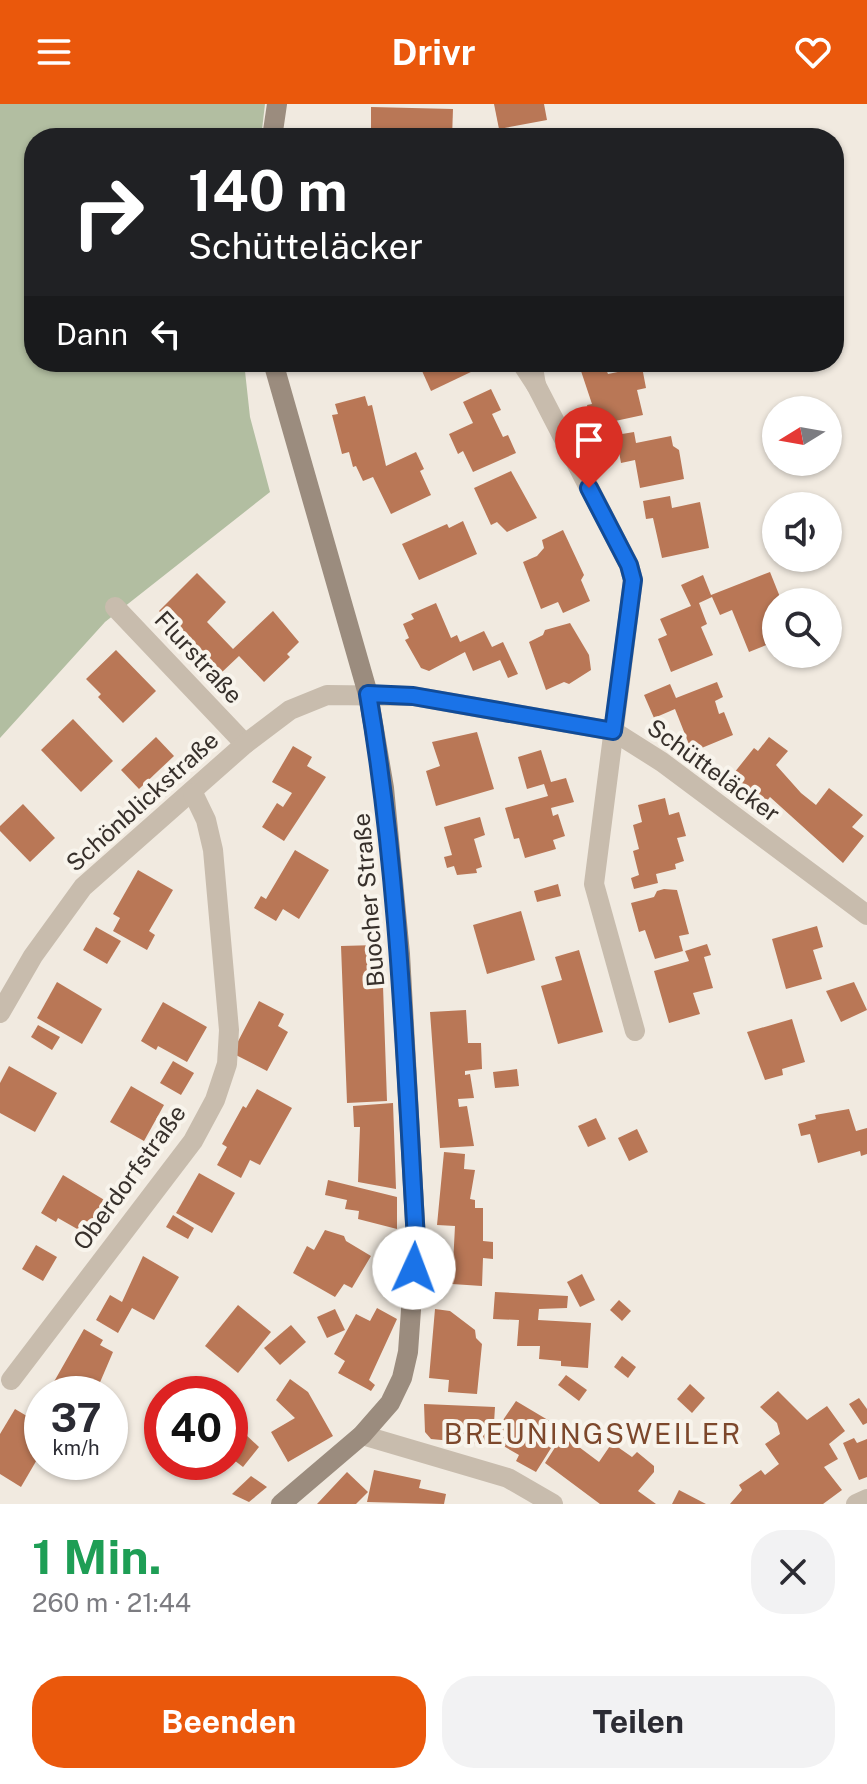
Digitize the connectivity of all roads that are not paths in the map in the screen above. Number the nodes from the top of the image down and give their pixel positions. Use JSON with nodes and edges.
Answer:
{"nodes":[{"id":1,"x":277,"y":104,"type":"edge"},
{"id":2,"x":273,"y":128,"type":"edge"},
{"id":3,"x":276,"y":372,"type":"edge"},
{"id":4,"x":528,"y":372,"type":"edge"},
{"id":5,"x":534,"y":372,"type":"edge"},
{"id":6,"x":536,"y":385,"type":"junction"},
{"id":7,"x":115,"y":607,"type":"dead end"},
{"id":8,"x":368,"y":694,"type":"junction"},
{"id":9,"x":613,"y":731,"type":"junction"},
{"id":10,"x":245,"y":744,"type":"junction"},
{"id":11,"x":193,"y":793,"type":"junction"},
{"id":12,"x":867,"y":915,"type":"edge"},
{"id":13,"x":0,"y":1013,"type":"edge"},
{"id":14,"x":635,"y":1031,"type":"dead end"},
{"id":15,"x":11,"y":1380,"type":"dead end"},
{"id":16,"x":362,"y":1435,"type":"junction"},
{"id":17,"x":867,"y":1499,"type":"edge"},
{"id":18,"x":281,"y":1504,"type":"edge"},
{"id":19,"x":553,"y":1504,"type":"edge"},
{"id":20,"x":856,"y":1504,"type":"edge"}],
"edges":[{"from":1,"to":2,"type":"street"},
{"from":3,"to":8,"type":"street","name":"Buocher Straße"},
{"from":4,"to":6,"type":"street"},
{"from":5,"to":6,"type":"street"},
{"from":6,"to":9,"type":"street"},
{"from":7,"to":10,"type":"street","name":"Flurstraße"},
{"from":8,"to":9,"type":"street","name":"Schütteläcker"},
{"from":8,"to":10,"type":"street","name":"Schönblickstraße"},
{"from":8,"to":16,"type":"street","name":"Buocher Straße"},
{"from":9,"to":12,"type":"street","name":"Schütteläcker"},
{"from":9,"to":14,"type":"street"},
{"from":10,"to":11,"type":"street","name":"Schönblickstraße"},
{"from":11,"to":13,"type":"street","name":"Schönblickstraße"},
{"from":11,"to":15,"type":"street","name":"Oberdorfstraße"},
{"from":16,"to":18,"type":"street","name":"Buocher Straße"},
{"from":16,"to":19,"type":"street"},
{"from":17,"to":20,"type":"street"}]}
